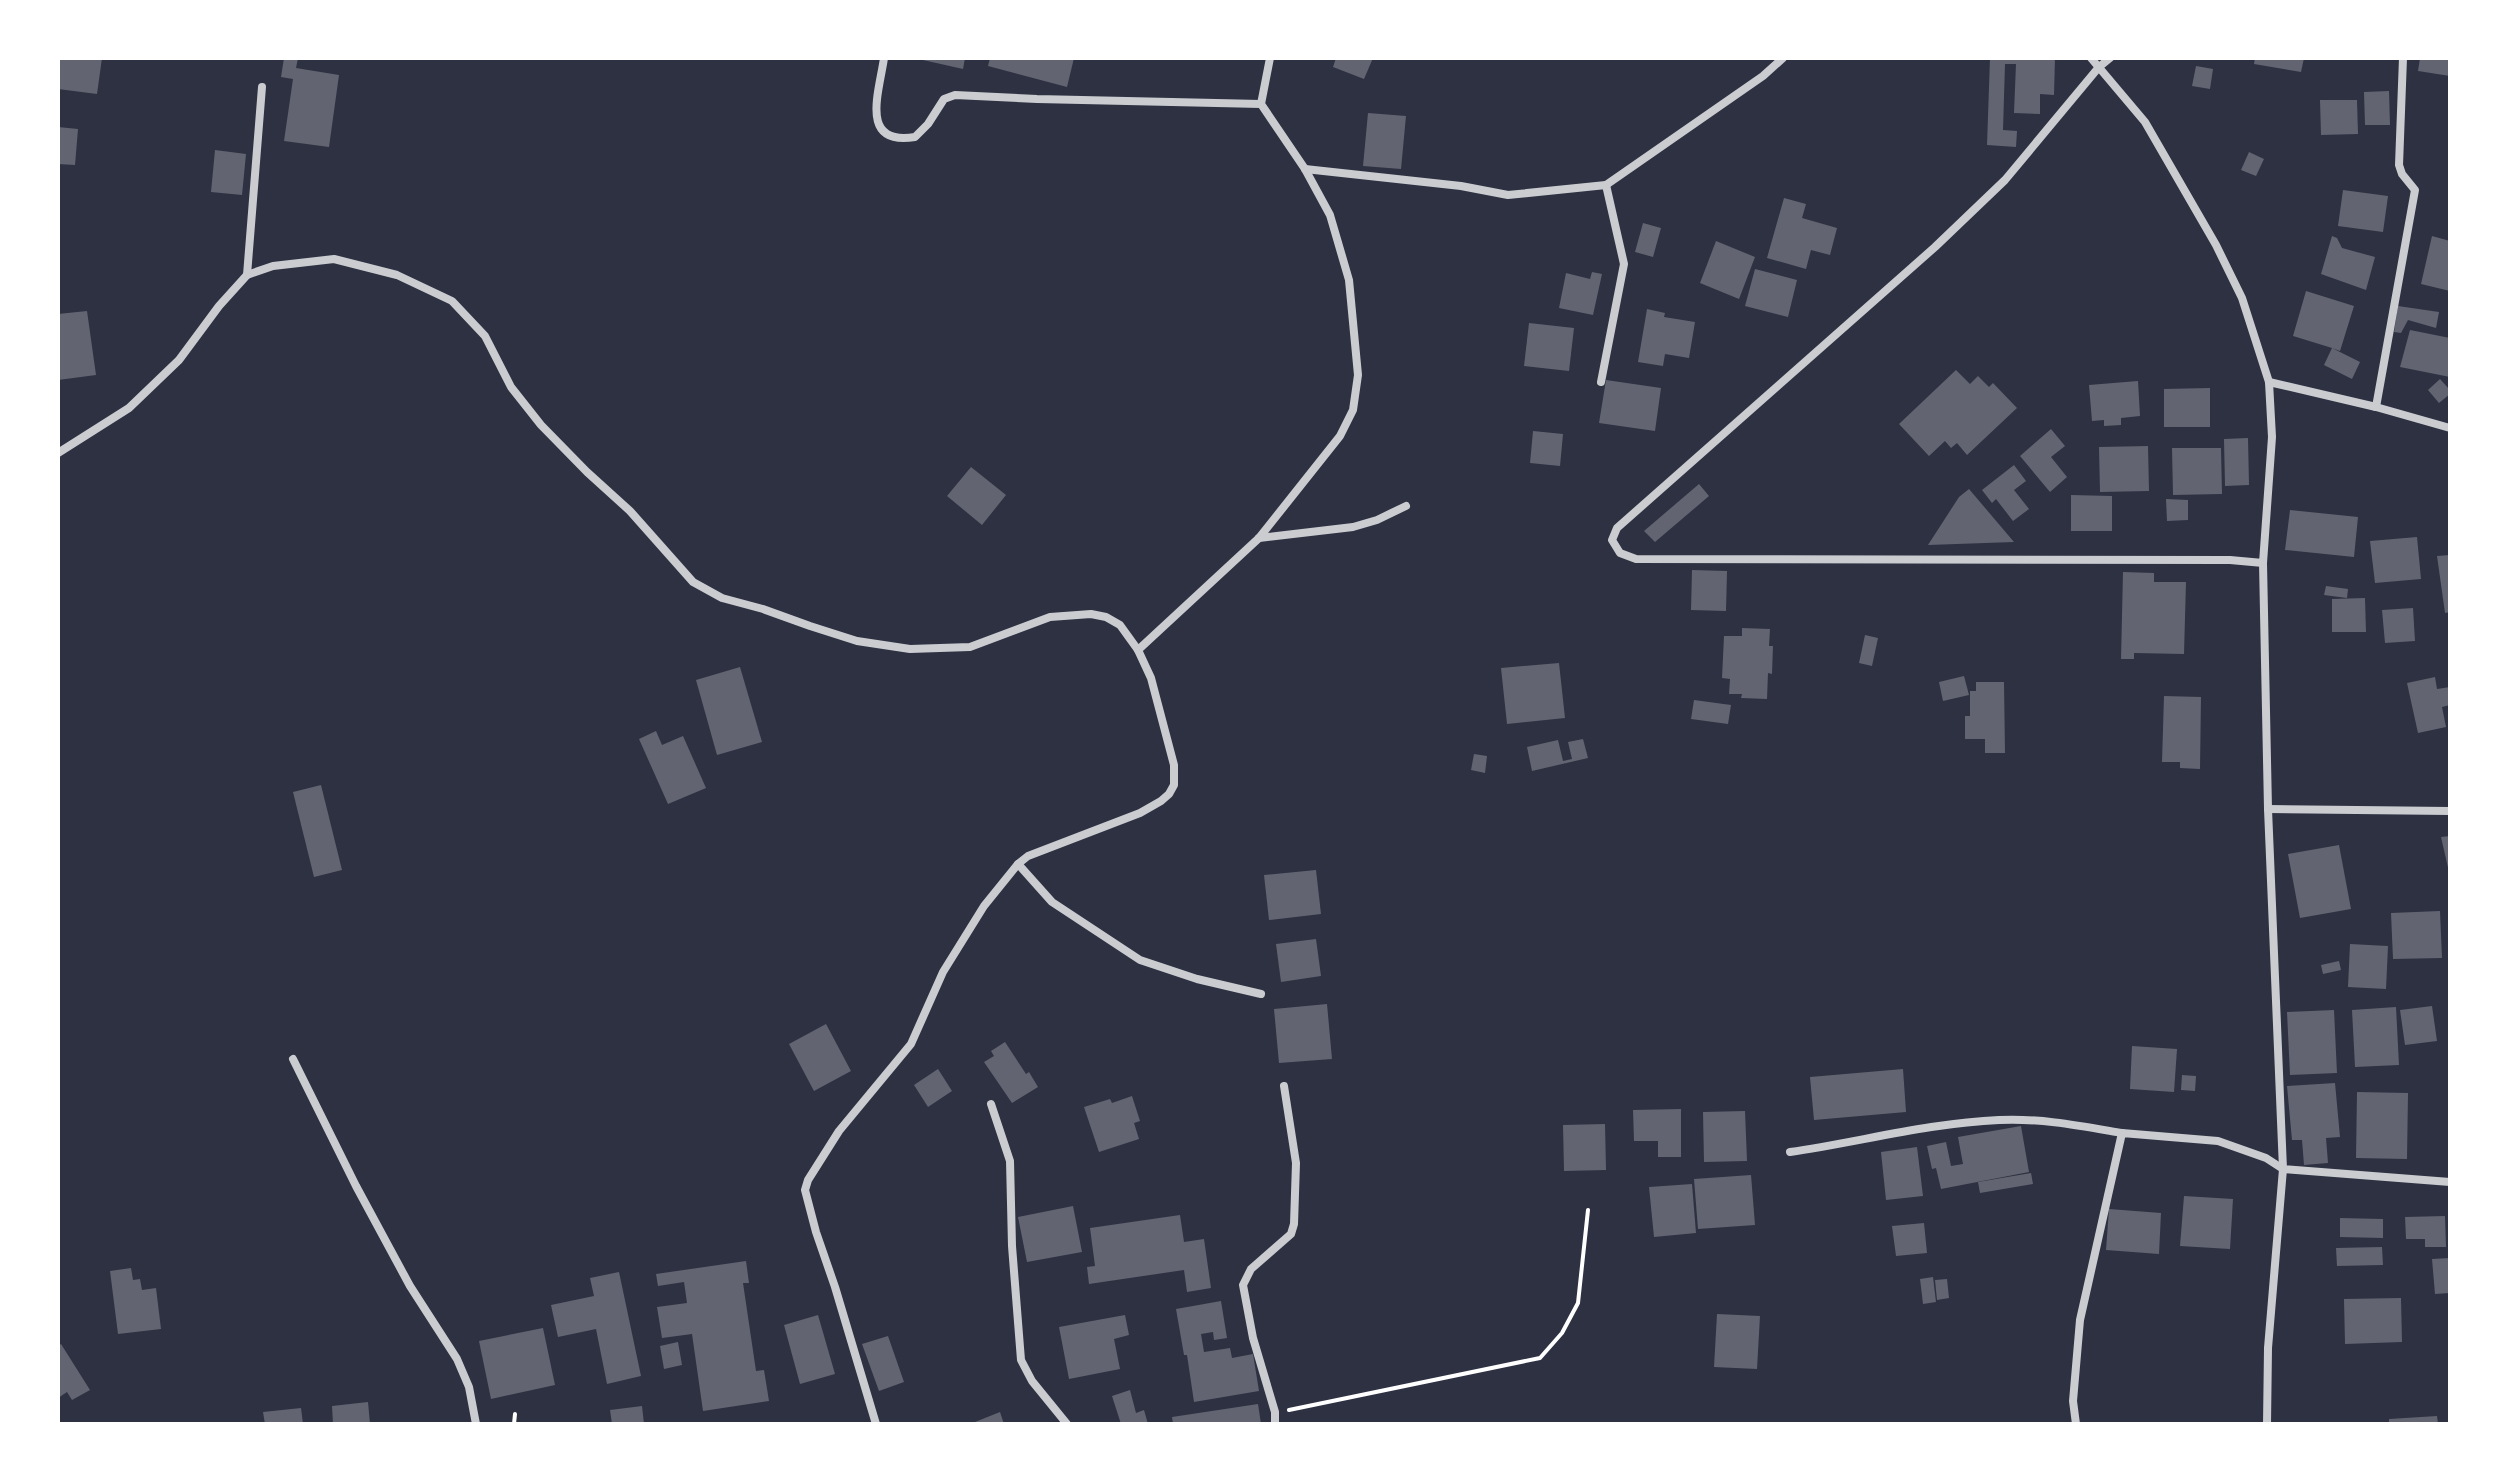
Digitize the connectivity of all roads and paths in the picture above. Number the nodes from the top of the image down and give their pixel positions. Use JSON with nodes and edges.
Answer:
{"nodes":[{"id":1,"x":884,"y":58,"type":"edge"},
{"id":2,"x":1270,"y":58,"type":"edge"},
{"id":3,"x":1783,"y":58,"type":"edge"},
{"id":4,"x":2091,"y":58,"type":"edge"},
{"id":5,"x":2110,"y":58,"type":"edge"},
{"id":6,"x":2403,"y":58,"type":"edge"},
{"id":7,"x":2099,"y":67,"type":"junction"},
{"id":8,"x":262,"y":87,"type":"dead end"},
{"id":9,"x":1261,"y":104,"type":"junction"},
{"id":10,"x":1305,"y":169,"type":"junction"},
{"id":11,"x":1606,"y":185,"type":"junction"},
{"id":12,"x":247,"y":275,"type":"junction"},
{"id":13,"x":1601,"y":382,"type":"dead end"},
{"id":14,"x":2269,"y":382,"type":"junction"},
{"id":15,"x":2376,"y":407,"type":"junction"},
{"id":16,"x":2450,"y":428,"type":"edge"},
{"id":17,"x":58,"y":453,"type":"edge"},
{"id":18,"x":1406,"y":506,"type":"dead end"},
{"id":19,"x":1259,"y":538,"type":"junction"},
{"id":20,"x":2263,"y":563,"type":"junction"},
{"id":21,"x":1138,"y":650,"type":"junction"},
{"id":22,"x":2268,"y":809,"type":"junction"},
{"id":23,"x":2450,"y":811,"type":"edge"},
{"id":24,"x":1018,"y":864,"type":"junction"},
{"id":25,"x":1261,"y":994,"type":"dead end"},
{"id":26,"x":293,"y":1059,"type":"dead end"},
{"id":27,"x":1284,"y":1086,"type":"dead end"},
{"id":28,"x":991,"y":1104,"type":"dead end"},
{"id":29,"x":2122,"y":1133,"type":"junction"},
{"id":30,"x":1790,"y":1152,"type":"dead end"},
{"id":31,"x":2283,"y":1169,"type":"junction"},
{"id":32,"x":2450,"y":1182,"type":"edge"},
{"id":33,"x":1588,"y":1210,"type":"dead end"},
{"id":34,"x":1275,"y":1412,"type":"junction"},
{"id":35,"x":515,"y":1414,"type":"dead end"},
{"id":36,"x":476,"y":1424,"type":"edge"},
{"id":37,"x":514,"y":1424,"type":"edge"},
{"id":38,"x":876,"y":1424,"type":"edge"},
{"id":39,"x":1067,"y":1424,"type":"edge"},
{"id":40,"x":1275,"y":1424,"type":"edge"},
{"id":41,"x":2076,"y":1424,"type":"edge"},
{"id":42,"x":2267,"y":1424,"type":"edge"}],
"edges":[{"from":1,"to":9,"type":"street"},
{"from":2,"to":9,"type":"street"},
{"from":3,"to":11,"type":"street"},
{"from":4,"to":7,"type":"street"},
{"from":5,"to":7,"type":"street"},
{"from":6,"to":15,"type":"street"},
{"from":7,"to":14,"type":"street"},
{"from":7,"to":20,"type":"street"},
{"from":8,"to":12,"type":"street"},
{"from":9,"to":10,"type":"street"},
{"from":10,"to":11,"type":"street"},
{"from":10,"to":19,"type":"street"},
{"from":11,"to":13,"type":"street"},
{"from":12,"to":17,"type":"street"},
{"from":12,"to":21,"type":"street"},
{"from":14,"to":15,"type":"street"},
{"from":14,"to":20,"type":"street"},
{"from":15,"to":16,"type":"street"},
{"from":18,"to":19,"type":"street"},
{"from":19,"to":21,"type":"street"},
{"from":20,"to":22,"type":"street"},
{"from":21,"to":24,"type":"street"},
{"from":22,"to":23,"type":"street"},
{"from":22,"to":31,"type":"street"},
{"from":24,"to":25,"type":"street"},
{"from":24,"to":38,"type":"street"},
{"from":26,"to":36,"type":"street"},
{"from":27,"to":34,"type":"street"},
{"from":28,"to":39,"type":"street"},
{"from":29,"to":30,"type":"street"},
{"from":29,"to":31,"type":"street"},
{"from":29,"to":41,"type":"street"},
{"from":31,"to":32,"type":"street"},
{"from":31,"to":42,"type":"street"},
{"from":33,"to":34,"type":"path"},
{"from":34,"to":40,"type":"street"},
{"from":35,"to":37,"type":"path"}]}
